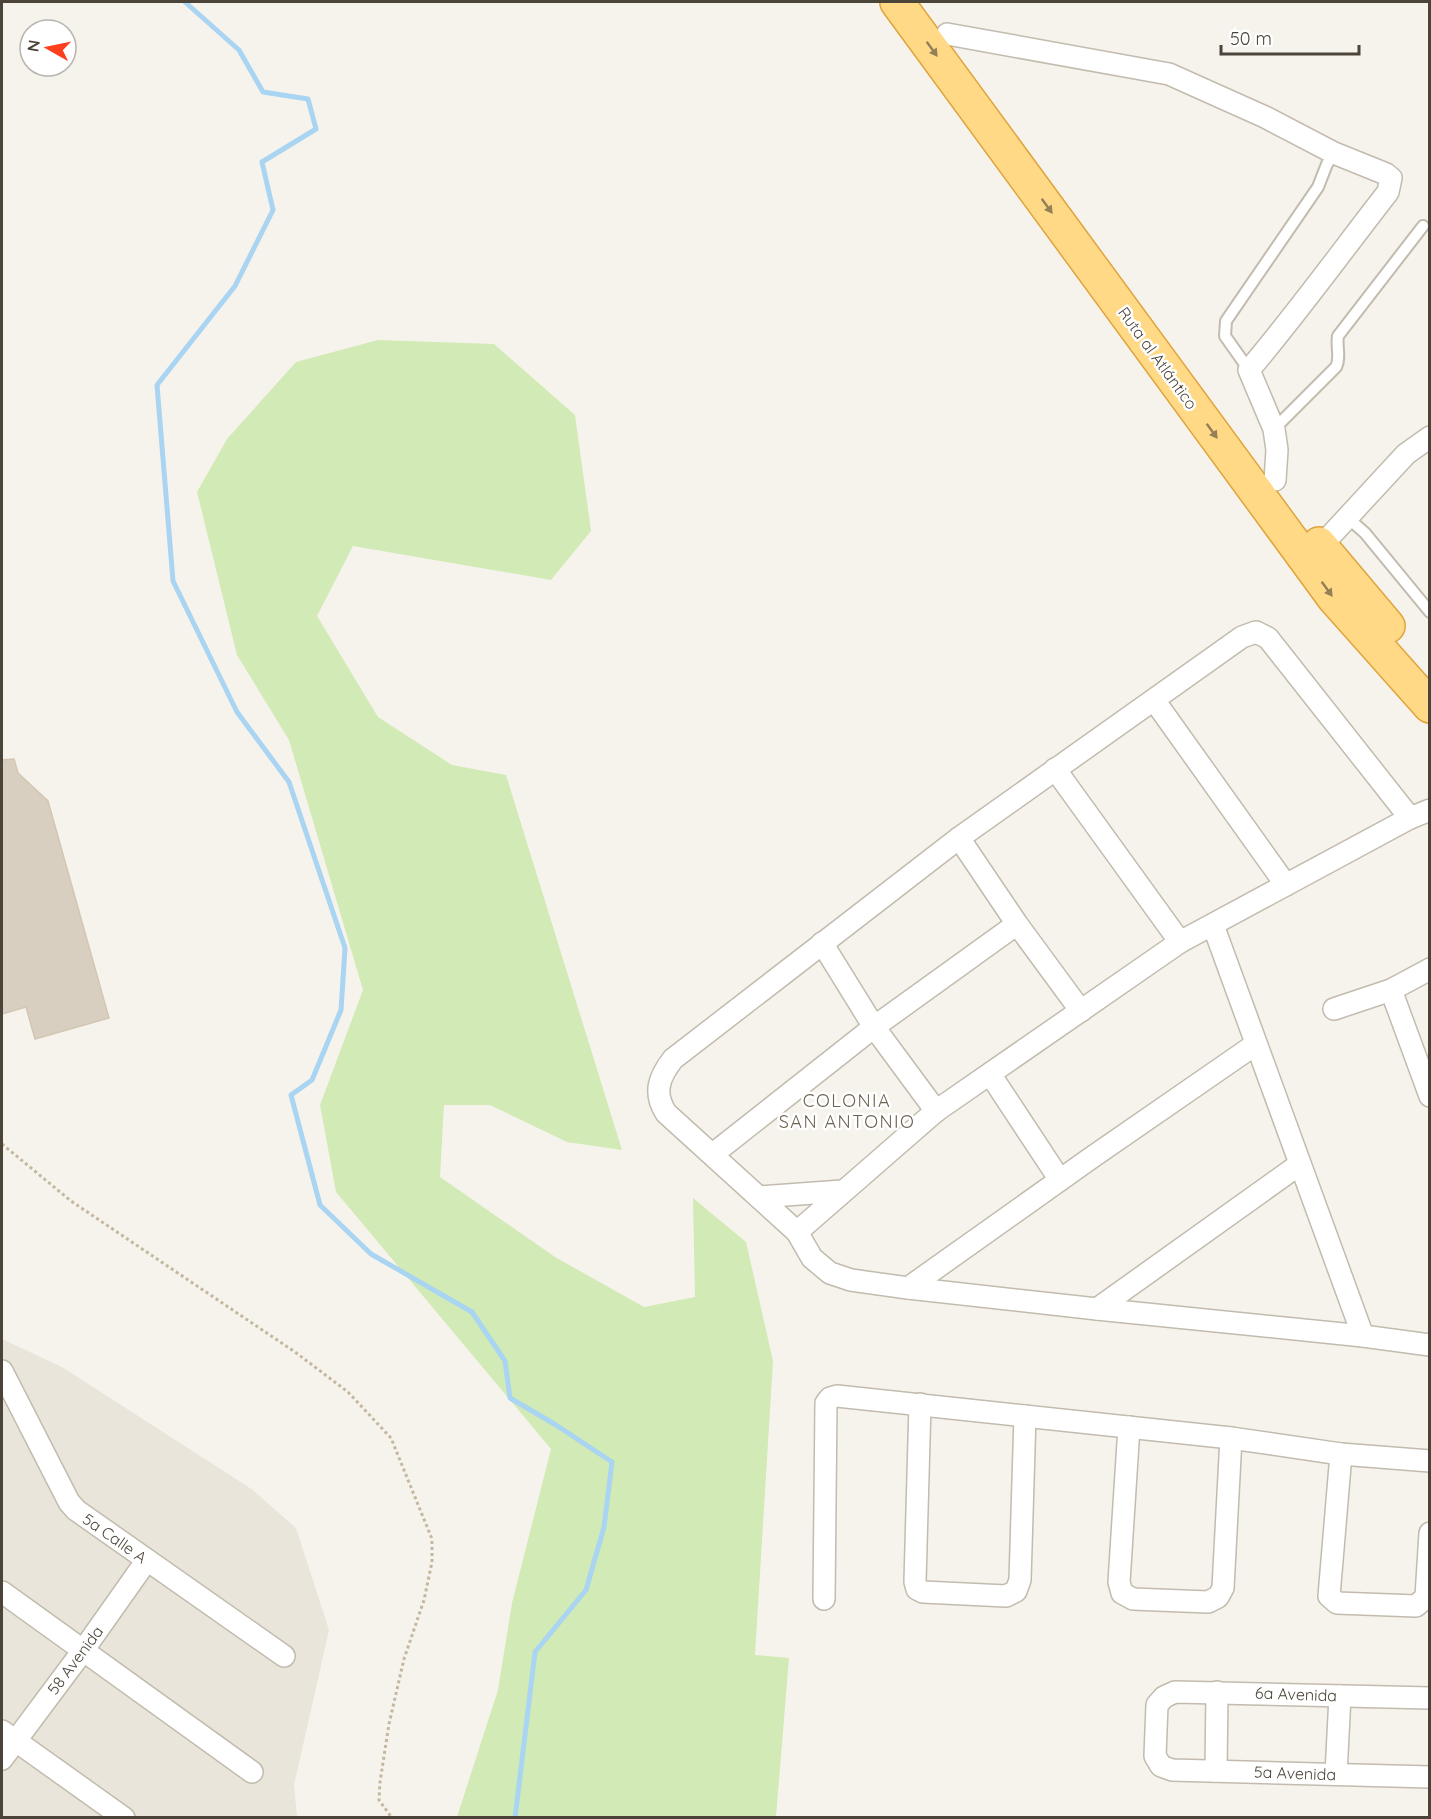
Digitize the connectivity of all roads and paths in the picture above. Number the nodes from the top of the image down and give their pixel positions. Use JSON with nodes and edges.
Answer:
{"nodes":[{"id":1,"x":897,"y":2,"type":"edge"},
{"id":2,"x":924,"y":2,"type":"edge"},
{"id":3,"x":947,"y":34,"type":"junction"},
{"id":4,"x":1334,"y":153,"type":"junction"},
{"id":5,"x":1423,"y":226,"type":"dead end"},
{"id":6,"x":1249,"y":370,"type":"junction"},
{"id":7,"x":1274,"y":429,"type":"junction"},
{"id":8,"x":1430,"y":437,"type":"edge"},
{"id":9,"x":1275,"y":480,"type":"junction"},
{"id":10,"x":1348,"y":518,"type":"junction"},
{"id":11,"x":1321,"y":546,"type":"junction"},
{"id":12,"x":1430,"y":612,"type":"edge"},
{"id":13,"x":1430,"y":672,"type":"edge"},
{"id":14,"x":1154,"y":700,"type":"junction"},
{"id":15,"x":1430,"y":706,"type":"edge"},
{"id":16,"x":1055,"y":769,"type":"junction"},
{"id":17,"x":1420,"y":814,"type":"edge"},
{"id":18,"x":958,"y":838,"type":"junction"},
{"id":19,"x":1286,"y":885,"type":"junction"},
{"id":20,"x":1017,"y":924,"type":"junction"},
{"id":21,"x":1213,"y":925,"type":"junction"},
{"id":22,"x":1180,"y":942,"type":"junction"},
{"id":23,"x":822,"y":943,"type":"junction"},
{"id":24,"x":1430,"y":969,"type":"edge"},
{"id":25,"x":1391,"y":990,"type":"junction"},
{"id":26,"x":1334,"y":1010,"type":"dead end"},
{"id":27,"x":1081,"y":1011,"type":"junction"},
{"id":28,"x":874,"y":1027,"type":"junction"},
{"id":29,"x":1256,"y":1044,"type":"junction"},
{"id":30,"x":990,"y":1074,"type":"junction"},
{"id":31,"x":1430,"y":1096,"type":"edge"},
{"id":32,"x":936,"y":1111,"type":"junction"},
{"id":33,"x":2,"y":1144,"type":"edge"},
{"id":34,"x":713,"y":1154,"type":"junction"},
{"id":35,"x":1300,"y":1164,"type":"junction"},
{"id":36,"x":1060,"y":1180,"type":"junction"},
{"id":37,"x":842,"y":1191,"type":"junction"},
{"id":38,"x":759,"y":1197,"type":"junction"},
{"id":39,"x":797,"y":1232,"type":"junction"},
{"id":40,"x":908,"y":1288,"type":"junction"},
{"id":41,"x":1096,"y":1309,"type":"junction"},
{"id":42,"x":1363,"y":1336,"type":"junction"},
{"id":43,"x":1430,"y":1345,"type":"edge"},
{"id":44,"x":2,"y":1371,"type":"edge"},
{"id":45,"x":920,"y":1404,"type":"junction"},
{"id":46,"x":1025,"y":1416,"type":"junction"},
{"id":47,"x":1129,"y":1427,"type":"junction"},
{"id":48,"x":1232,"y":1438,"type":"junction"},
{"id":49,"x":1341,"y":1454,"type":"junction"},
{"id":50,"x":1430,"y":1461,"type":"edge"},
{"id":51,"x":1430,"y":1533,"type":"edge"},
{"id":52,"x":147,"y":1560,"type":"junction"},
{"id":53,"x":2,"y":1592,"type":"edge"},
{"id":54,"x":824,"y":1599,"type":"dead end"},
{"id":55,"x":82,"y":1652,"type":"junction"},
{"id":56,"x":284,"y":1656,"type":"dead end"},
{"id":57,"x":1217,"y":1692,"type":"junction"},
{"id":58,"x":1340,"y":1696,"type":"junction"},
{"id":59,"x":1430,"y":1698,"type":"edge"},
{"id":60,"x":8,"y":1736,"type":"edge"},
{"id":61,"x":2,"y":1759,"type":"edge"},
{"id":62,"x":1161,"y":1766,"type":"joint"},
{"id":63,"x":1216,"y":1771,"type":"junction"},
{"id":64,"x":252,"y":1772,"type":"dead end"},
{"id":65,"x":1336,"y":1774,"type":"junction"},
{"id":66,"x":1430,"y":1777,"type":"edge"},
{"id":67,"x":124,"y":1818,"type":"edge"},
{"id":68,"x":392,"y":1818,"type":"edge"}],
"edges":[{"from":1,"to":15,"type":"highway","name":"Ruta al Atlántico","one_way":true},
{"from":2,"to":3,"type":"highway","name":"Ruta al Atlántico"},
{"from":3,"to":4,"type":"street"},
{"from":3,"to":9,"type":"highway","name":"Ruta al Atlántico"},
{"from":4,"to":6,"type":"lane"},
{"from":4,"to":6,"type":"street"},
{"from":5,"to":7,"type":"lane"},
{"from":6,"to":7,"type":"street"},
{"from":7,"to":9,"type":"street"},
{"from":8,"to":10,"type":"street"},
{"from":9,"to":11,"type":"highway","name":"Ruta al Atlántico"},
{"from":10,"to":11,"type":"street"},
{"from":10,"to":12,"type":"lane"},
{"from":11,"to":13,"type":"highway","name":"Ruta al Atlántico"},
{"from":14,"to":16,"type":"street"},
{"from":14,"to":17,"type":"street"},
{"from":14,"to":19,"type":"street"},
{"from":16,"to":18,"type":"street"},
{"from":16,"to":22,"type":"street"},
{"from":17,"to":19,"type":"street"},
{"from":18,"to":20,"type":"street"},
{"from":18,"to":23,"type":"street"},
{"from":19,"to":21,"type":"street"},
{"from":20,"to":27,"type":"street"},
{"from":20,"to":28,"type":"street"},
{"from":21,"to":22,"type":"street"},
{"from":21,"to":29,"type":"street"},
{"from":22,"to":27,"type":"street"},
{"from":23,"to":28,"type":"street"},
{"from":23,"to":34,"type":"street"},
{"from":24,"to":25,"type":"street"},
{"from":25,"to":26,"type":"street"},
{"from":25,"to":31,"type":"street"},
{"from":27,"to":30,"type":"street"},
{"from":28,"to":32,"type":"street"},
{"from":28,"to":34,"type":"street"},
{"from":29,"to":35,"type":"street"},
{"from":29,"to":36,"type":"street"},
{"from":30,"to":32,"type":"street"},
{"from":30,"to":36,"type":"street"},
{"from":32,"to":37,"type":"street"},
{"from":33,"to":68,"type":"path"},
{"from":34,"to":38,"type":"street"},
{"from":35,"to":41,"type":"street"},
{"from":35,"to":42,"type":"street"},
{"from":36,"to":40,"type":"street"},
{"from":37,"to":38,"type":"street"},
{"from":37,"to":39,"type":"street"},
{"from":38,"to":39,"type":"street"},
{"from":39,"to":40,"type":"street"},
{"from":40,"to":41,"type":"street"},
{"from":41,"to":42,"type":"street"},
{"from":42,"to":43,"type":"street"},
{"from":44,"to":52,"type":"street","name":"5a Calle A"},
{"from":45,"to":46,"type":"street"},
{"from":45,"to":46,"type":"street"},
{"from":45,"to":54,"type":"street"},
{"from":46,"to":47,"type":"street"},
{"from":47,"to":48,"type":"street"},
{"from":47,"to":48,"type":"street"},
{"from":48,"to":49,"type":"street"},
{"from":49,"to":50,"type":"street"},
{"from":49,"to":51,"type":"street"},
{"from":52,"to":55,"type":"street","name":"58 Avenida"},
{"from":52,"to":56,"type":"street","name":"5a Calle A"},
{"from":53,"to":55,"type":"street"},
{"from":55,"to":60,"type":"street","name":"58 Avenida"},
{"from":55,"to":64,"type":"street"},
{"from":57,"to":58,"type":"street","name":"6a Avenida"},
{"from":57,"to":62,"type":"street","name":"6a Avenida"},
{"from":57,"to":63,"type":"street"},
{"from":58,"to":59,"type":"street","name":"6a Avenida"},
{"from":58,"to":65,"type":"street"},
{"from":60,"to":61,"type":"street","name":"58 Avenida"},
{"from":60,"to":67,"type":"street"},
{"from":62,"to":63,"type":"street","name":"5a Avenida"},
{"from":63,"to":65,"type":"street","name":"5a Avenida"},
{"from":65,"to":66,"type":"street","name":"5a Avenida"}]}
